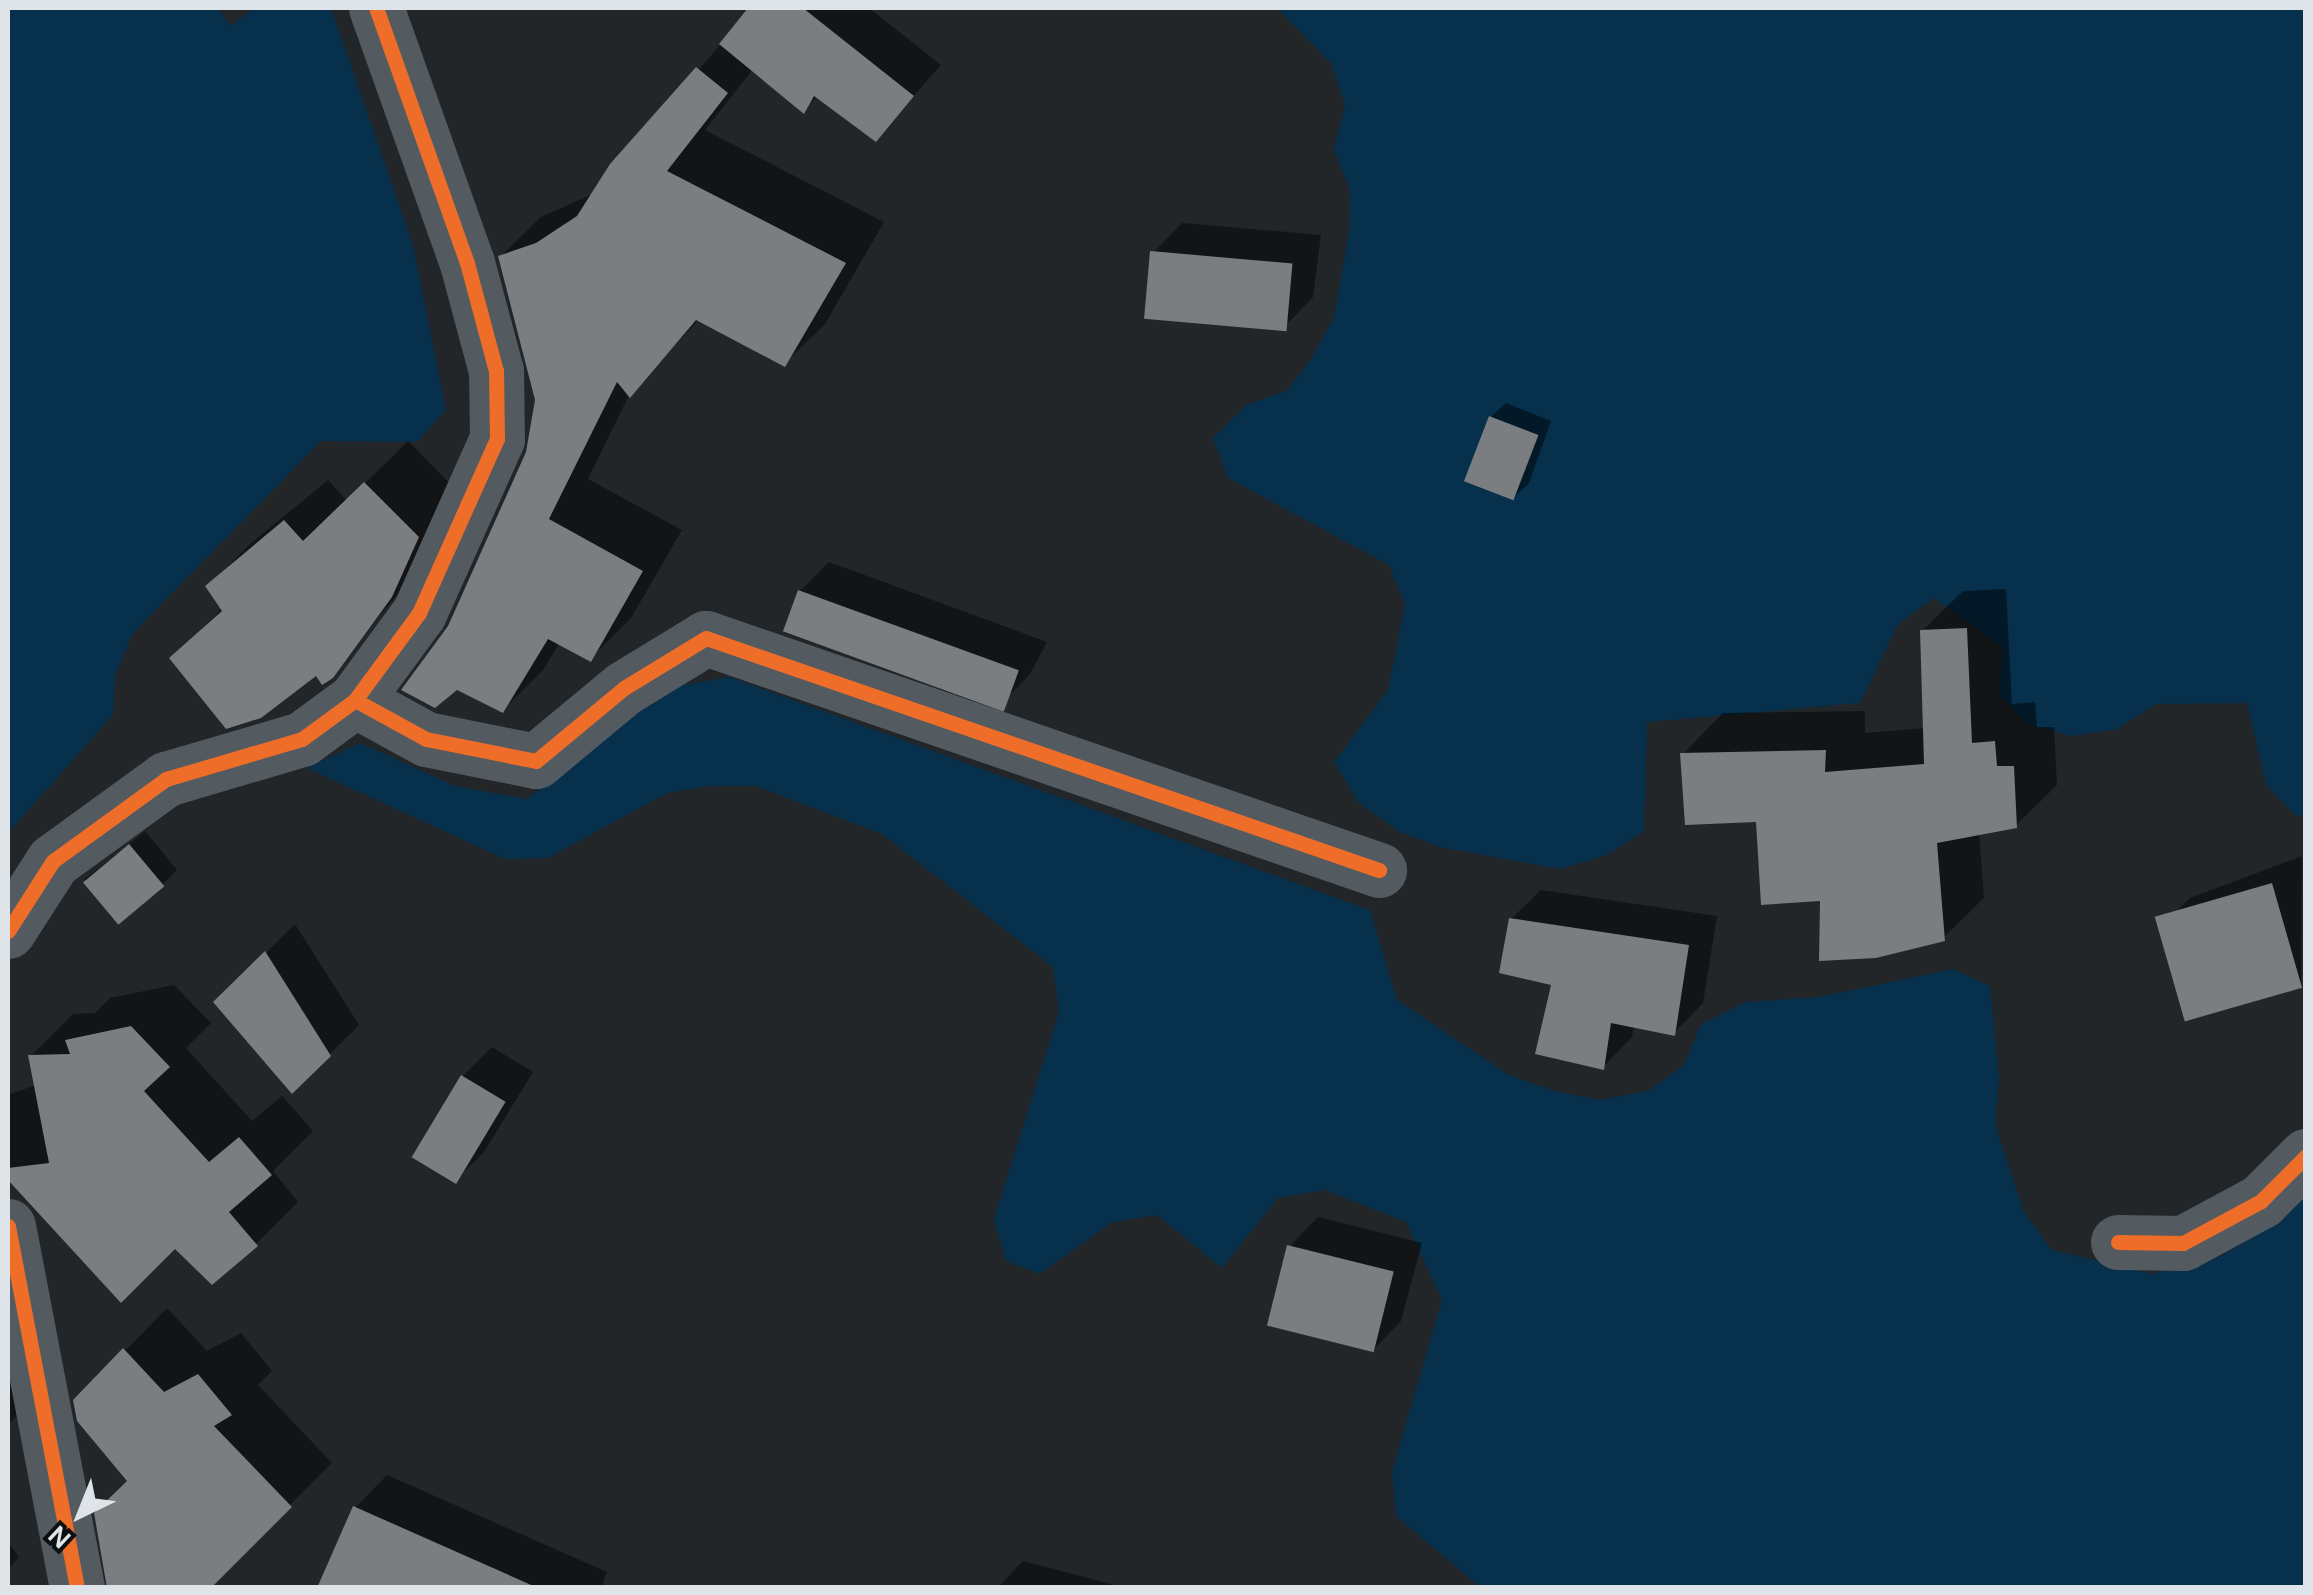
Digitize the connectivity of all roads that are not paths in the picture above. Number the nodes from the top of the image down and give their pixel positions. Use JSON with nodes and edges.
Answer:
{"nodes":[{"id":1,"x":376,"y":8,"type":"edge"},
{"id":2,"x":355,"y":700,"type":"junction"},
{"id":3,"x":1379,"y":870,"type":"dead end"},
{"id":4,"x":8,"y":932,"type":"edge"},
{"id":5,"x":2306,"y":1156,"type":"edge"},
{"id":6,"x":8,"y":1226,"type":"edge"},
{"id":7,"x":2118,"y":1242,"type":"dead end"},
{"id":8,"x":77,"y":1588,"type":"edge"}],
"edges":[{"from":1,"to":2,"type":"street"},
{"from":2,"to":3,"type":"street"},
{"from":2,"to":4,"type":"street"},
{"from":5,"to":7,"type":"street"},
{"from":6,"to":8,"type":"street"}]}
